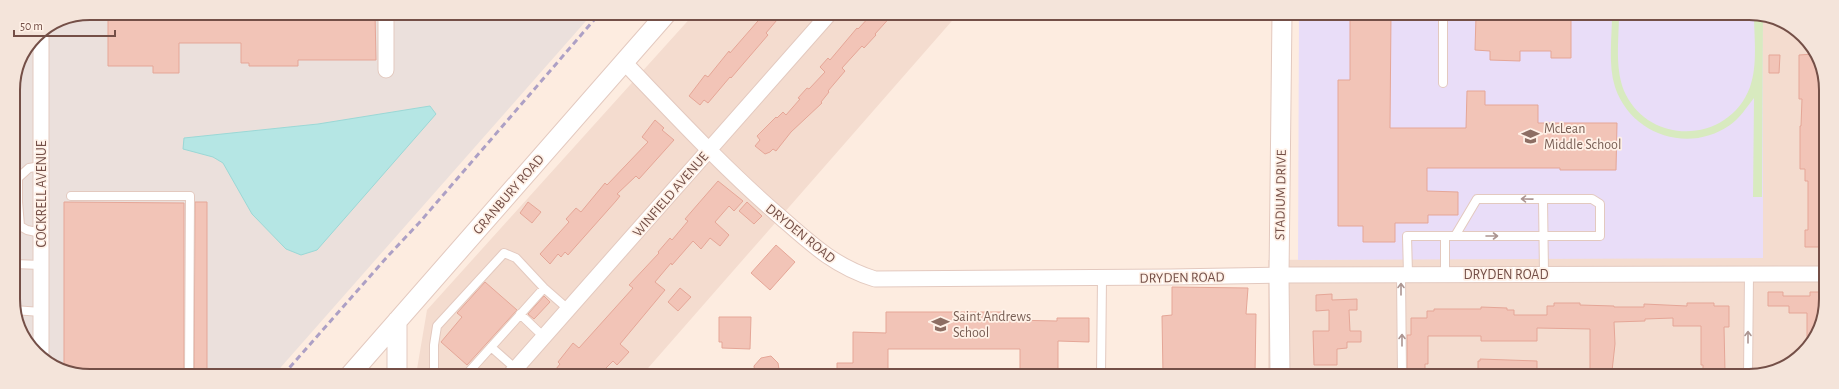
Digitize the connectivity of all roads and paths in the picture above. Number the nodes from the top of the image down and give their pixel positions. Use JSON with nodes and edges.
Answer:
{"nodes":[{"id":1,"x":386,"y":20,"type":"edge"},
{"id":2,"x":662,"y":20,"type":"edge"},
{"id":3,"x":824,"y":20,"type":"edge"},
{"id":4,"x":1282,"y":20,"type":"edge"},
{"id":5,"x":1443,"y":20,"type":"edge"},
{"id":6,"x":41,"y":39,"type":"edge"},
{"id":7,"x":624,"y":62,"type":"junction"},
{"id":8,"x":386,"y":70,"type":"dead end"},
{"id":9,"x":1443,"y":83,"type":"dead end"},
{"id":10,"x":708,"y":151,"type":"junction"},
{"id":11,"x":41,"y":166,"type":"junction"},
{"id":12,"x":20,"y":176,"type":"edge"},
{"id":13,"x":71,"y":196,"type":"dead end"},
{"id":14,"x":1543,"y":199,"type":"junction"},
{"id":15,"x":20,"y":229,"type":"edge"},
{"id":16,"x":41,"y":233,"type":"junction"},
{"id":17,"x":1445,"y":236,"type":"junction"},
{"id":18,"x":1455,"y":236,"type":"junction"},
{"id":19,"x":1544,"y":236,"type":"junction"},
{"id":20,"x":20,"y":264,"type":"edge"},
{"id":21,"x":41,"y":265,"type":"junction"},
{"id":22,"x":1405,"y":274,"type":"junction"},
{"id":23,"x":1445,"y":274,"type":"junction"},
{"id":24,"x":1544,"y":274,"type":"junction"},
{"id":25,"x":1749,"y":274,"type":"junction"},
{"id":26,"x":1819,"y":274,"type":"edge"},
{"id":27,"x":1279,"y":275,"type":"junction"},
{"id":28,"x":1102,"y":278,"type":"junction"},
{"id":29,"x":544,"y":288,"type":"junction"},
{"id":30,"x":568,"y":309,"type":"junction"},
{"id":31,"x":21,"y":311,"type":"edge"},
{"id":32,"x":41,"y":312,"type":"junction"},
{"id":33,"x":520,"y":314,"type":"junction"},
{"id":34,"x":397,"y":320,"type":"junction"},
{"id":35,"x":544,"y":337,"type":"junction"},
{"id":36,"x":491,"y":347,"type":"junction"},
{"id":37,"x":41,"y":350,"type":"edge"},
{"id":38,"x":189,"y":369,"type":"edge"},
{"id":39,"x":355,"y":369,"type":"edge"},
{"id":40,"x":397,"y":369,"type":"edge"},
{"id":41,"x":434,"y":369,"type":"edge"},
{"id":42,"x":471,"y":369,"type":"edge"},
{"id":43,"x":510,"y":369,"type":"edge"},
{"id":44,"x":516,"y":369,"type":"edge"},
{"id":45,"x":1101,"y":369,"type":"edge"},
{"id":46,"x":1280,"y":369,"type":"edge"},
{"id":47,"x":1402,"y":369,"type":"edge"},
{"id":48,"x":1748,"y":369,"type":"edge"}],
"edges":[{"from":1,"to":8,"type":"street"},
{"from":2,"to":7,"type":"street","name":"GRANBURY ROAD"},
{"from":3,"to":10,"type":"street","name":"WINFIELD AVENUE"},
{"from":4,"to":27,"type":"street","name":"STADIUM DRIVE"},
{"from":5,"to":9,"type":"lane"},
{"from":6,"to":11,"type":"street","name":"COCKRELL AVENUE"},
{"from":7,"to":10,"type":"street","name":"DRYDEN ROAD"},
{"from":7,"to":34,"type":"street","name":"GRANBURY ROAD"},
{"from":10,"to":28,"type":"street","name":"DRYDEN ROAD"},
{"from":10,"to":30,"type":"street","name":"WINFIELD AVENUE"},
{"from":11,"to":12,"type":"lane"},
{"from":11,"to":16,"type":"street","name":"COCKRELL AVENUE"},
{"from":13,"to":38,"type":"lane"},
{"from":14,"to":18,"type":"lane","one_way":true},
{"from":14,"to":19,"type":"lane"},
{"from":14,"to":19,"type":"lane"},
{"from":15,"to":16,"type":"lane"},
{"from":16,"to":21,"type":"street","name":"COCKRELL AVENUE"},
{"from":17,"to":18,"type":"lane"},
{"from":17,"to":22,"type":"lane"},
{"from":17,"to":23,"type":"lane"},
{"from":18,"to":19,"type":"lane","one_way":true},
{"from":19,"to":24,"type":"lane"},
{"from":20,"to":21,"type":"lane"},
{"from":21,"to":32,"type":"street","name":"COCKRELL AVENUE"},
{"from":22,"to":23,"type":"street","name":"DRYDEN ROAD"},
{"from":22,"to":27,"type":"street","name":"DRYDEN ROAD"},
{"from":47,"to":22,"type":"lane","one_way":true},
{"from":23,"to":24,"type":"street","name":"DRYDEN ROAD"},
{"from":24,"to":25,"type":"street","name":"DRYDEN ROAD"},
{"from":25,"to":26,"type":"street","name":"DRYDEN ROAD"},
{"from":48,"to":25,"type":"lane","one_way":true},
{"from":27,"to":28,"type":"street","name":"DRYDEN ROAD"},
{"from":27,"to":46,"type":"street","name":"STADIUM DRIVE"},
{"from":28,"to":45,"type":"lane"},
{"from":29,"to":30,"type":"lane"},
{"from":29,"to":33,"type":"lane"},
{"from":29,"to":41,"type":"lane"},
{"from":30,"to":35,"type":"street","name":"WINFIELD AVENUE"},
{"from":31,"to":32,"type":"lane"},
{"from":32,"to":37,"type":"street","name":"COCKRELL AVENUE"},
{"from":33,"to":35,"type":"lane"},
{"from":33,"to":36,"type":"lane"},
{"from":34,"to":39,"type":"street","name":"GRANBURY ROAD"},
{"from":34,"to":40,"type":"street"},
{"from":35,"to":44,"type":"street","name":"WINFIELD AVENUE"},
{"from":36,"to":42,"type":"lane"},
{"from":36,"to":43,"type":"lane"}]}
